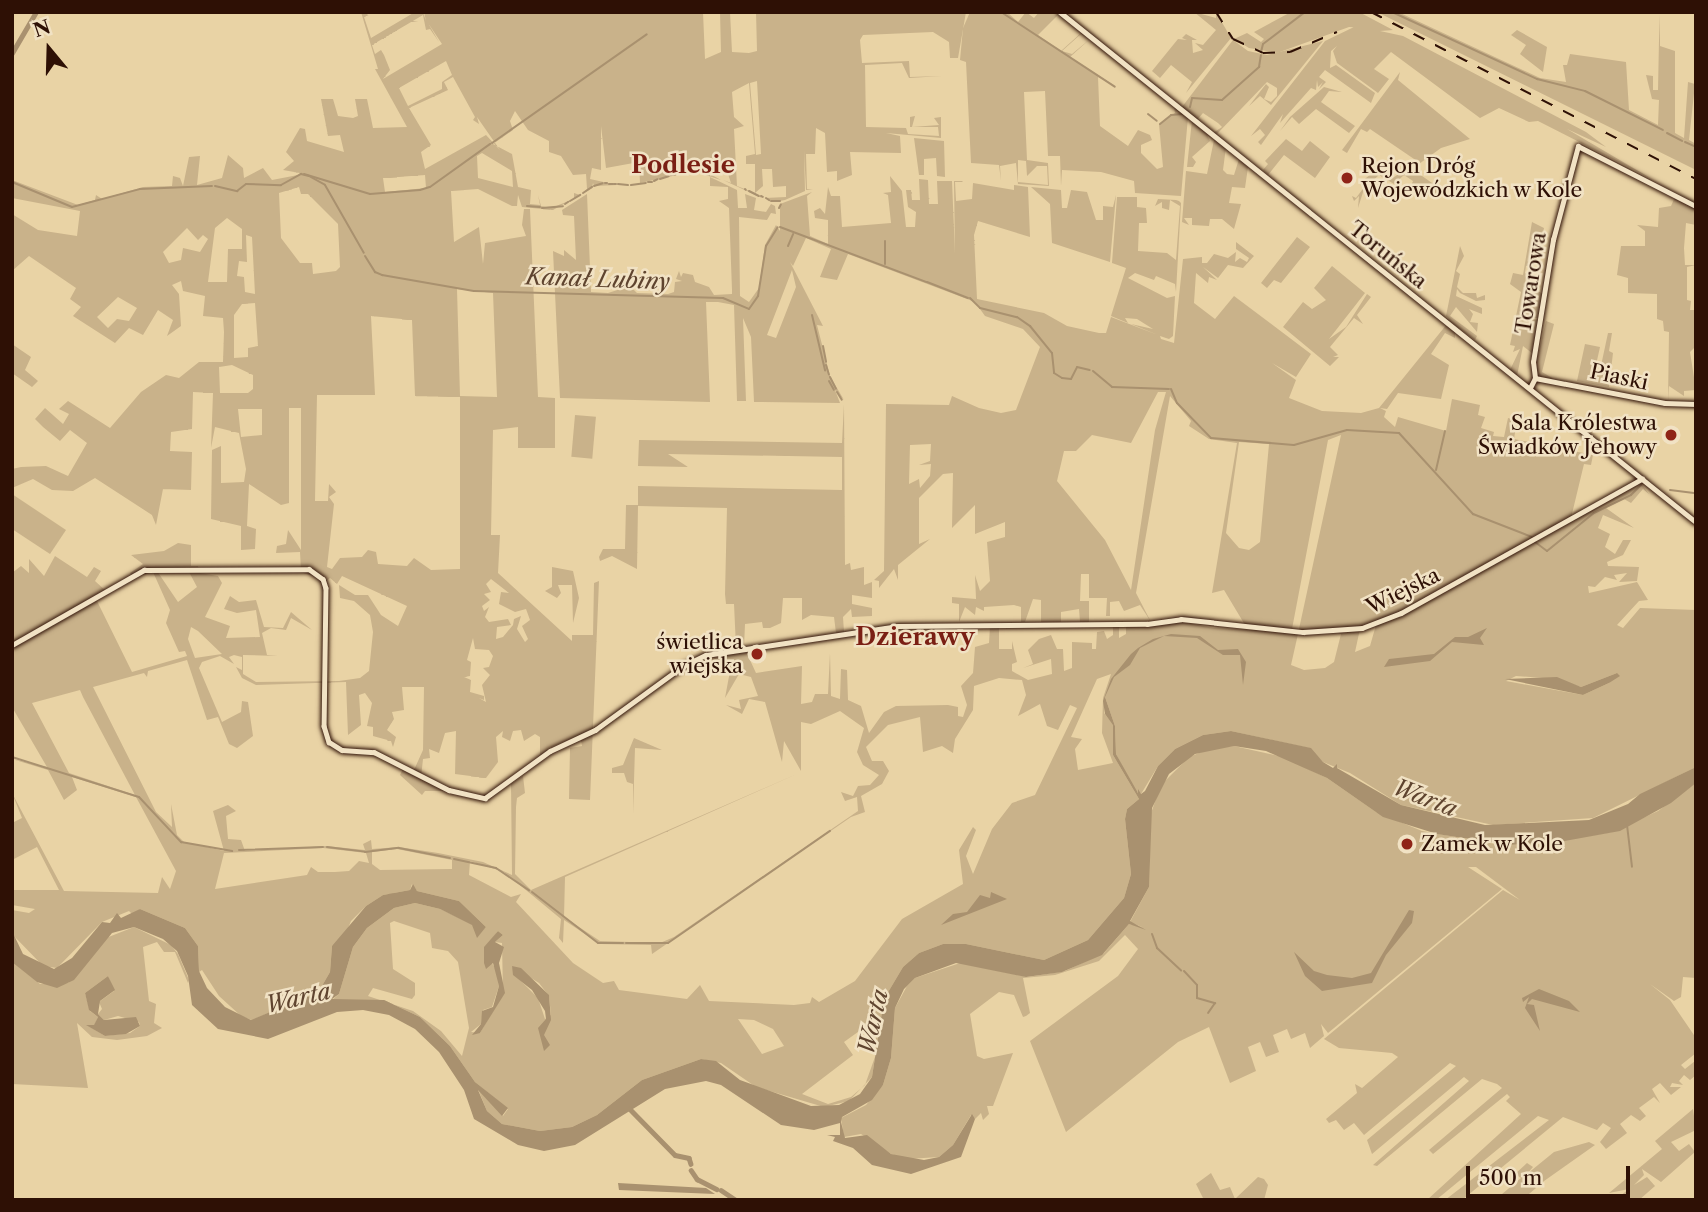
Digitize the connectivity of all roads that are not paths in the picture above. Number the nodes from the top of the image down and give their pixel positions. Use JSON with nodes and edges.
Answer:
{"nodes":[{"id":1,"x":1060,"y":12,"type":"edge"},
{"id":2,"x":1696,"y":205,"type":"edge"},
{"id":3,"x":1535,"y":378,"type":"junction"},
{"id":4,"x":1530,"y":388,"type":"junction"},
{"id":5,"x":1696,"y":404,"type":"edge"},
{"id":6,"x":1642,"y":479,"type":"junction"},
{"id":7,"x":1696,"y":522,"type":"edge"},
{"id":8,"x":12,"y":645,"type":"edge"}],
"edges":[{"from":1,"to":4,"type":"street","name":"Toruńska"},
{"from":2,"to":3,"type":"street","name":"Towarowa"},
{"from":3,"to":4,"type":"street","name":"Towarowa"},
{"from":3,"to":5,"type":"street","name":"Piaski"},
{"from":4,"to":6,"type":"street","name":"Toruńska"},
{"from":6,"to":7,"type":"street","name":"Toruńska"},
{"from":6,"to":8,"type":"street","name":"Wiejska"}]}
